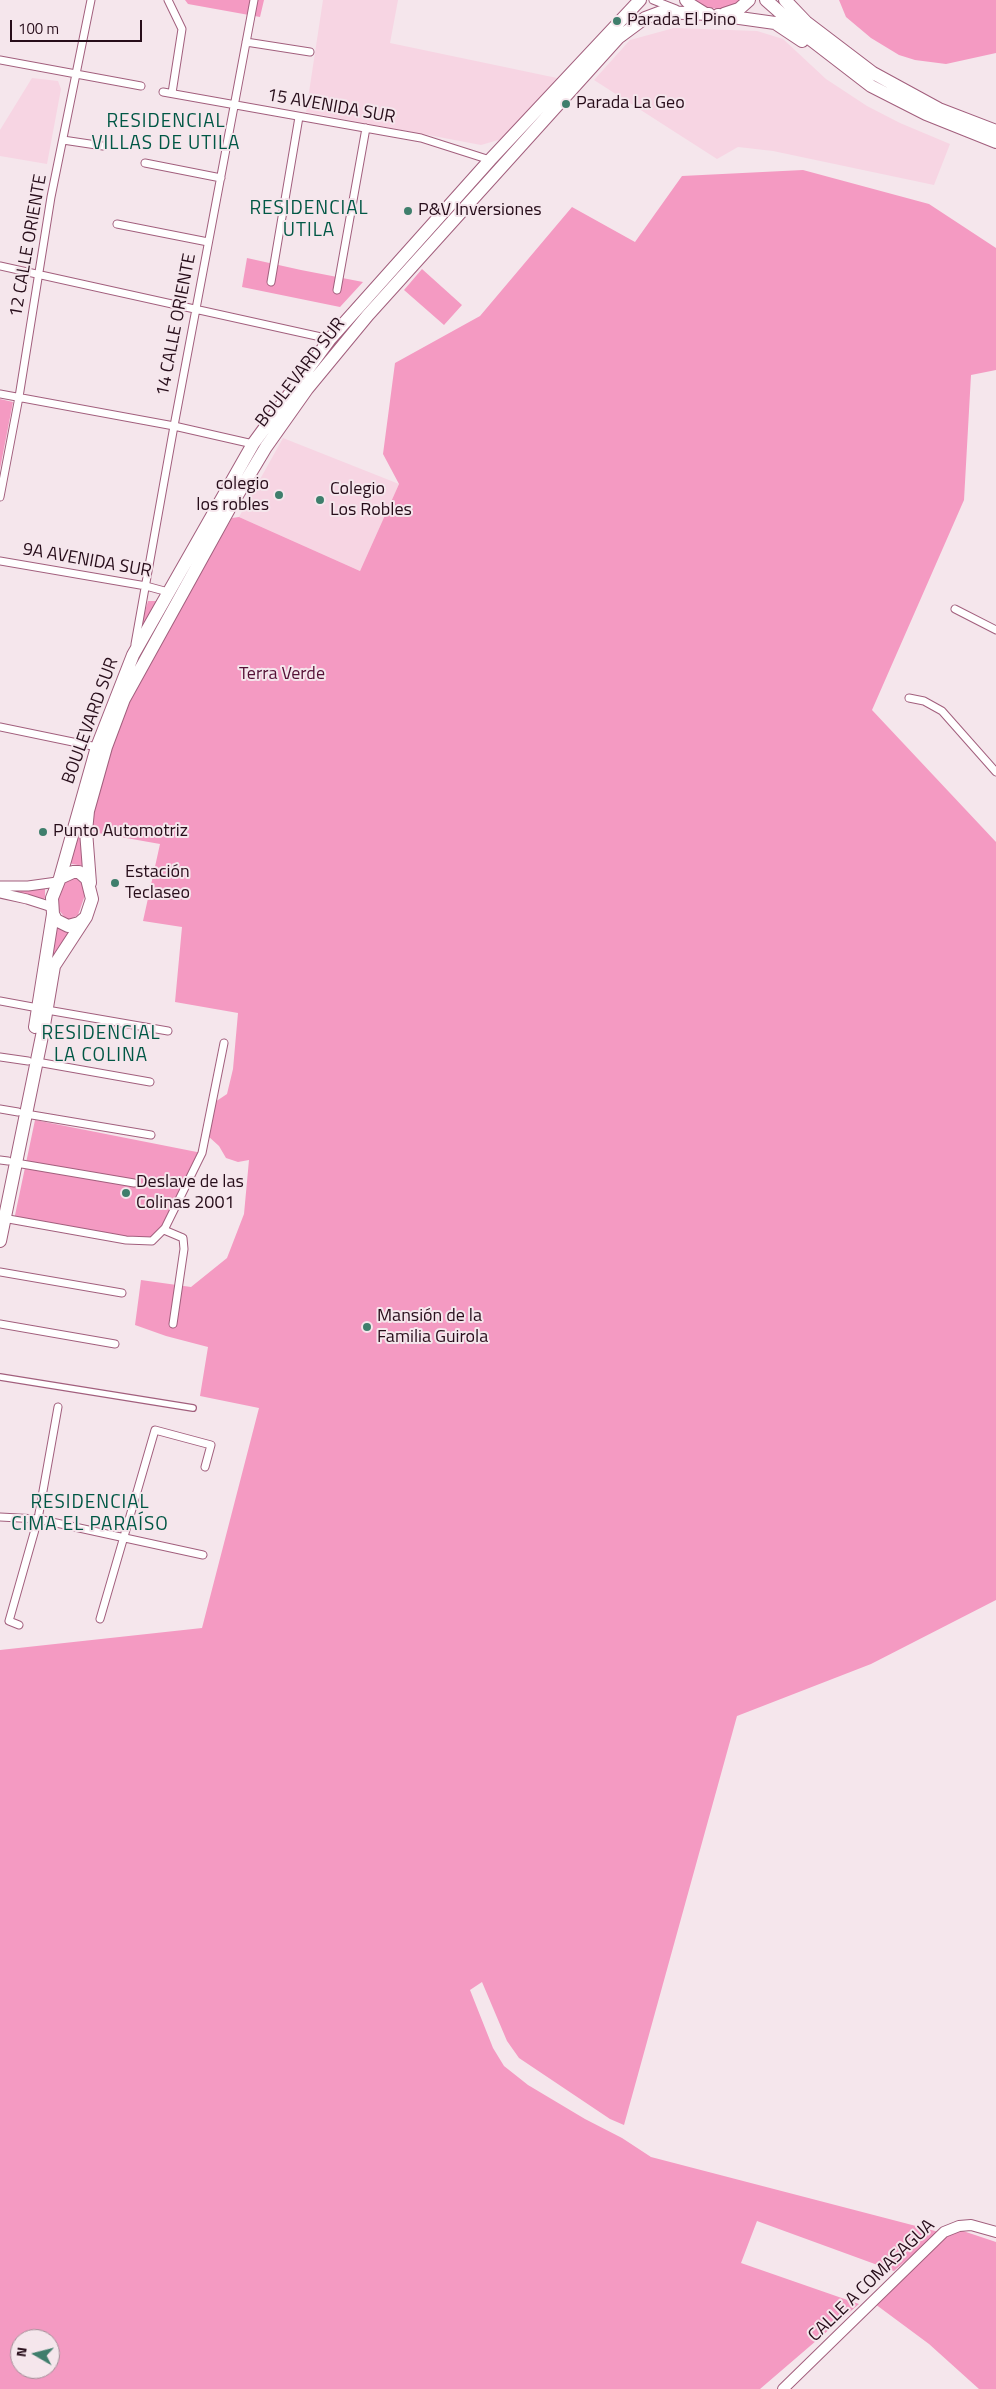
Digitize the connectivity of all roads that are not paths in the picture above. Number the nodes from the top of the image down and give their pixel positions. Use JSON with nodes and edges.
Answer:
{"nodes":[{"id":1,"x":91,"y":0,"type":"edge"},
{"id":2,"x":168,"y":0,"type":"edge"},
{"id":3,"x":254,"y":0,"type":"edge"},
{"id":4,"x":640,"y":0,"type":"edge"},
{"id":5,"x":653,"y":0,"type":"edge"},
{"id":6,"x":686,"y":0,"type":"edge"},
{"id":7,"x":749,"y":0,"type":"edge"},
{"id":8,"x":766,"y":0,"type":"edge"},
{"id":9,"x":785,"y":0,"type":"edge"},
{"id":10,"x":796,"y":0,"type":"edge"},
{"id":11,"x":687,"y":13,"type":"junction"},
{"id":12,"x":714,"y":15,"type":"junction"},
{"id":13,"x":824,"y":33,"type":"junction"},
{"id":14,"x":246,"y":42,"type":"junction"},
{"id":15,"x":310,"y":52,"type":"dead end"},
{"id":16,"x":0,"y":60,"type":"edge"},
{"id":17,"x":76,"y":73,"type":"junction"},
{"id":18,"x":141,"y":86,"type":"dead end"},
{"id":19,"x":871,"y":86,"type":"junction"},
{"id":20,"x":164,"y":92,"type":"dead end"},
{"id":21,"x":172,"y":93,"type":"junction"},
{"id":22,"x":234,"y":105,"type":"junction"},
{"id":23,"x":299,"y":117,"type":"junction"},
{"id":24,"x":366,"y":128,"type":"junction"},
{"id":25,"x":996,"y":131,"type":"edge"},
{"id":26,"x":64,"y":140,"type":"junction"},
{"id":27,"x":996,"y":142,"type":"edge"},
{"id":28,"x":103,"y":146,"type":"dead end"},
{"id":29,"x":490,"y":160,"type":"junction"},
{"id":30,"x":145,"y":163,"type":"dead end"},
{"id":31,"x":220,"y":178,"type":"junction"},
{"id":32,"x":117,"y":224,"type":"dead end"},
{"id":33,"x":208,"y":242,"type":"junction"},
{"id":34,"x":0,"y":266,"type":"edge"},
{"id":35,"x":39,"y":274,"type":"junction"},
{"id":36,"x":271,"y":282,"type":"dead end"},
{"id":37,"x":337,"y":290,"type":"dead end"},
{"id":38,"x":196,"y":308,"type":"junction"},
{"id":39,"x":330,"y":339,"type":"junction"},
{"id":40,"x":0,"y":394,"type":"edge"},
{"id":41,"x":19,"y":398,"type":"junction"},
{"id":42,"x":174,"y":426,"type":"junction"},
{"id":43,"x":253,"y":444,"type":"junction"},
{"id":44,"x":0,"y":497,"type":"edge"},
{"id":45,"x":0,"y":561,"type":"edge"},
{"id":46,"x":146,"y":586,"type":"junction"},
{"id":47,"x":168,"y":592,"type":"junction"},
{"id":48,"x":955,"y":608,"type":"dead end"},
{"id":49,"x":996,"y":630,"type":"edge"},
{"id":50,"x":133,"y":656,"type":"junction"},
{"id":51,"x":909,"y":698,"type":"dead end"},
{"id":52,"x":0,"y":727,"type":"edge"},
{"id":53,"x":97,"y":747,"type":"junction"},
{"id":54,"x":996,"y":772,"type":"edge"},
{"id":55,"x":58,"y":880,"type":"junction"},
{"id":56,"x":90,"y":883,"type":"junction"},
{"id":57,"x":0,"y":886,"type":"edge"},
{"id":58,"x":0,"y":893,"type":"edge"},
{"id":59,"x":53,"y":911,"type":"junction"},
{"id":60,"x":86,"y":917,"type":"junction"},
{"id":61,"x":0,"y":1001,"type":"edge"},
{"id":62,"x":42,"y":1009,"type":"junction"},
{"id":63,"x":168,"y":1031,"type":"dead end"},
{"id":64,"x":224,"y":1043,"type":"dead end"},
{"id":65,"x":0,"y":1057,"type":"edge"},
{"id":66,"x":32,"y":1062,"type":"junction"},
{"id":67,"x":150,"y":1082,"type":"dead end"},
{"id":68,"x":0,"y":1109,"type":"edge"},
{"id":69,"x":22,"y":1113,"type":"junction"},
{"id":70,"x":151,"y":1135,"type":"dead end"},
{"id":71,"x":8,"y":1161,"type":"edge"},
{"id":72,"x":134,"y":1183,"type":"dead end"},
{"id":73,"x":0,"y":1199,"type":"edge"},
{"id":74,"x":2,"y":1218,"type":"edge"},
{"id":75,"x":164,"y":1230,"type":"junction"},
{"id":76,"x":0,"y":1240,"type":"edge"},
{"id":77,"x":0,"y":1272,"type":"edge"},
{"id":78,"x":122,"y":1293,"type":"dead end"},
{"id":79,"x":0,"y":1324,"type":"edge"},
{"id":80,"x":173,"y":1324,"type":"dead end"},
{"id":81,"x":115,"y":1344,"type":"dead end"},
{"id":82,"x":0,"y":1376,"type":"edge"},
{"id":83,"x":58,"y":1407,"type":"dead end"},
{"id":84,"x":193,"y":1408,"type":"dead end"},
{"id":85,"x":205,"y":1467,"type":"dead end"},
{"id":86,"x":0,"y":1518,"type":"edge"},
{"id":87,"x":38,"y":1519,"type":"junction"},
{"id":88,"x":124,"y":1537,"type":"junction"},
{"id":89,"x":203,"y":1555,"type":"dead end"},
{"id":90,"x":100,"y":1619,"type":"dead end"},
{"id":91,"x":19,"y":1625,"type":"dead end"},
{"id":92,"x":996,"y":2232,"type":"edge"},
{"id":93,"x":783,"y":2389,"type":"edge"}],
"edges":[{"from":1,"to":17,"type":"street","name":"12 CALLE ORIENTE"},
{"from":2,"to":21,"type":"street"},
{"from":3,"to":14,"type":"street","name":"14 CALLE ORIENTE"},
{"from":4,"to":29,"type":"highway","name":"BOULEVARD SUR"},
{"from":5,"to":11,"type":"street"},
{"from":6,"to":12,"type":"highway"},
{"from":7,"to":12,"type":"highway"},
{"from":8,"to":19,"type":"highway"},
{"from":9,"to":13,"type":"highway"},
{"from":10,"to":13,"type":"highway"},
{"from":11,"to":12,"type":"highway","name":"BOULEVARD SUR"},
{"from":11,"to":56,"type":"highway","name":"BOULEVARD SUR"},
{"from":12,"to":19,"type":"highway"},
{"from":13,"to":25,"type":"highway"},
{"from":14,"to":15,"type":"street"},
{"from":14,"to":22,"type":"street","name":"14 CALLE ORIENTE"},
{"from":16,"to":17,"type":"street"},
{"from":17,"to":18,"type":"street"},
{"from":17,"to":26,"type":"street","name":"12 CALLE ORIENTE"},
{"from":19,"to":27,"type":"highway"},
{"from":20,"to":21,"type":"street","name":"15 AVENIDA SUR"},
{"from":21,"to":22,"type":"street","name":"15 AVENIDA SUR"},
{"from":22,"to":23,"type":"street","name":"15 AVENIDA SUR"},
{"from":22,"to":31,"type":"street","name":"14 CALLE ORIENTE"},
{"from":23,"to":24,"type":"street","name":"15 AVENIDA SUR"},
{"from":23,"to":36,"type":"street"},
{"from":24,"to":29,"type":"street","name":"15 AVENIDA SUR"},
{"from":24,"to":37,"type":"street"},
{"from":26,"to":28,"type":"street"},
{"from":26,"to":35,"type":"street","name":"12 CALLE ORIENTE"},
{"from":29,"to":39,"type":"highway","name":"BOULEVARD SUR"},
{"from":30,"to":31,"type":"street"},
{"from":31,"to":33,"type":"street","name":"14 CALLE ORIENTE"},
{"from":32,"to":33,"type":"street"},
{"from":33,"to":38,"type":"street","name":"14 CALLE ORIENTE"},
{"from":34,"to":35,"type":"street"},
{"from":35,"to":38,"type":"street"},
{"from":35,"to":41,"type":"street","name":"12 CALLE ORIENTE"},
{"from":38,"to":39,"type":"street"},
{"from":38,"to":42,"type":"street","name":"14 CALLE ORIENTE"},
{"from":39,"to":43,"type":"highway","name":"BOULEVARD SUR"},
{"from":40,"to":41,"type":"street"},
{"from":41,"to":42,"type":"street"},
{"from":41,"to":44,"type":"street","name":"12 CALLE ORIENTE"},
{"from":42,"to":43,"type":"street"},
{"from":42,"to":46,"type":"street","name":"14 CALLE ORIENTE"},
{"from":43,"to":47,"type":"highway","name":"BOULEVARD SUR"},
{"from":45,"to":46,"type":"street","name":"9A AVENIDA SUR"},
{"from":46,"to":47,"type":"street","name":"9A AVENIDA SUR"},
{"from":46,"to":50,"type":"street","name":"14 CALLE ORIENTE"},
{"from":47,"to":50,"type":"highway","name":"BOULEVARD SUR"},
{"from":48,"to":49,"type":"street"},
{"from":50,"to":53,"type":"highway","name":"BOULEVARD SUR"},
{"from":51,"to":54,"type":"street"},
{"from":52,"to":53,"type":"street"},
{"from":53,"to":55,"type":"highway","name":"BOULEVARD SUR"},
{"from":55,"to":56,"type":"highway"},
{"from":55,"to":57,"type":"street"},
{"from":55,"to":59,"type":"highway"},
{"from":56,"to":60,"type":"highway"},
{"from":58,"to":59,"type":"street"},
{"from":59,"to":60,"type":"highway"},
{"from":59,"to":62,"type":"highway"},
{"from":60,"to":62,"type":"highway"},
{"from":61,"to":62,"type":"street"},
{"from":62,"to":63,"type":"street"},
{"from":62,"to":66,"type":"highway"},
{"from":64,"to":75,"type":"street"},
{"from":65,"to":66,"type":"street"},
{"from":66,"to":67,"type":"street"},
{"from":66,"to":69,"type":"highway"},
{"from":68,"to":69,"type":"street"},
{"from":69,"to":70,"type":"street"},
{"from":69,"to":71,"type":"highway"},
{"from":71,"to":72,"type":"street"},
{"from":71,"to":73,"type":"highway"},
{"from":71,"to":74,"type":"highway"},
{"from":74,"to":75,"type":"street"},
{"from":74,"to":76,"type":"highway"},
{"from":75,"to":80,"type":"street"},
{"from":77,"to":78,"type":"street"},
{"from":79,"to":81,"type":"street"},
{"from":82,"to":84,"type":"street"},
{"from":83,"to":87,"type":"street"},
{"from":85,"to":88,"type":"street"},
{"from":86,"to":87,"type":"street"},
{"from":87,"to":88,"type":"street"},
{"from":87,"to":91,"type":"street"},
{"from":88,"to":89,"type":"street"},
{"from":88,"to":90,"type":"street"},
{"from":92,"to":93,"type":"main road","name":"CALLE A COMASAGUA"}]}
